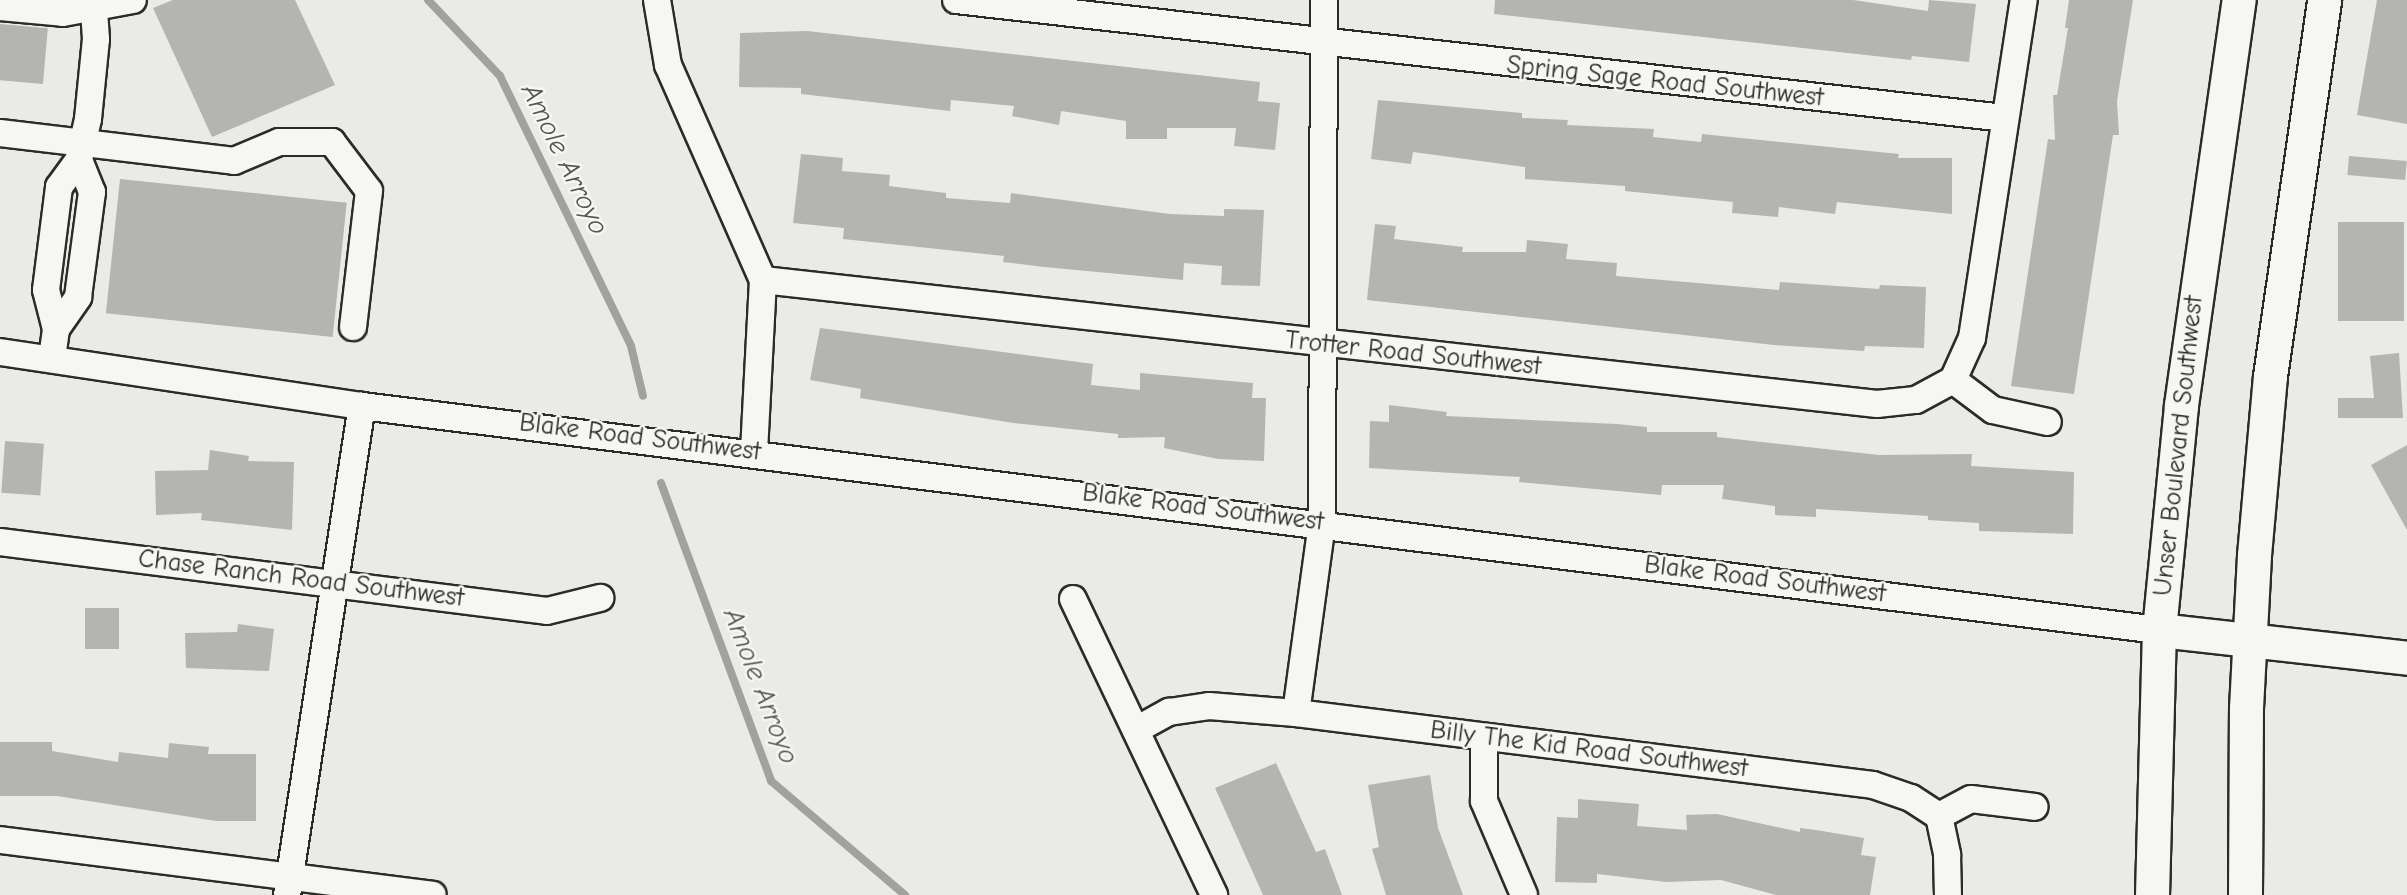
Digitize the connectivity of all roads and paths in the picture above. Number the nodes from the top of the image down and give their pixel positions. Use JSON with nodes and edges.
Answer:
{"nodes":[{"id":1,"x":133,"y":0,"type":"edge"},
{"id":2,"x":657,"y":0,"type":"edge"},
{"id":3,"x":956,"y":0,"type":"edge"},
{"id":4,"x":1324,"y":0,"type":"edge"},
{"id":5,"x":2024,"y":0,"type":"edge"},
{"id":6,"x":2239,"y":0,"type":"edge"},
{"id":7,"x":2324,"y":0,"type":"edge"},
{"id":8,"x":94,"y":5,"type":"edge"},
{"id":9,"x":0,"y":7,"type":"edge"},
{"id":10,"x":1324,"y":45,"type":"junction"},
{"id":11,"x":2005,"y":118,"type":"junction"},
{"id":12,"x":0,"y":134,"type":"edge"},
{"id":13,"x":80,"y":153,"type":"junction"},
{"id":14,"x":53,"y":234,"type":"junction"},
{"id":15,"x":85,"y":237,"type":"junction"},
{"id":16,"x":763,"y":280,"type":"junction"},
{"id":17,"x":353,"y":327,"type":"dead end"},
{"id":18,"x":56,"y":329,"type":"junction"},
{"id":19,"x":1323,"y":345,"type":"junction"},
{"id":20,"x":0,"y":352,"type":"edge"},
{"id":21,"x":52,"y":358,"type":"junction"},
{"id":22,"x":1953,"y":380,"type":"junction"},
{"id":23,"x":362,"y":406,"type":"junction"},
{"id":24,"x":2048,"y":422,"type":"dead end"},
{"id":25,"x":754,"y":451,"type":"junction"},
{"id":26,"x":1322,"y":524,"type":"junction"},
{"id":27,"x":0,"y":542,"type":"edge"},
{"id":28,"x":335,"y":582,"type":"junction"},
{"id":29,"x":600,"y":598,"type":"dead end"},
{"id":30,"x":1073,"y":599,"type":"dead end"},
{"id":31,"x":2159,"y":630,"type":"junction"},
{"id":32,"x":2249,"y":642,"type":"junction"},
{"id":33,"x":2407,"y":658,"type":"edge"},
{"id":34,"x":1296,"y":713,"type":"junction"},
{"id":35,"x":1136,"y":730,"type":"junction"},
{"id":36,"x":1484,"y":737,"type":"junction"},
{"id":37,"x":2035,"y":807,"type":"dead end"},
{"id":38,"x":1939,"y":817,"type":"junction"},
{"id":39,"x":0,"y":840,"type":"edge"},
{"id":40,"x":288,"y":886,"type":"edge"},
{"id":41,"x":433,"y":895,"type":"edge"},
{"id":42,"x":1214,"y":895,"type":"edge"},
{"id":43,"x":1524,"y":895,"type":"edge"},
{"id":44,"x":1948,"y":895,"type":"edge"},
{"id":45,"x":2152,"y":895,"type":"edge"},
{"id":46,"x":2245,"y":895,"type":"edge"}],
"edges":[{"from":1,"to":8,"type":"street"},
{"from":2,"to":16,"type":"street"},
{"from":3,"to":10,"type":"street","name":"Spring Sage Road Southwest"},
{"from":4,"to":10,"type":"street"},
{"from":5,"to":11,"type":"street"},
{"from":6,"to":31,"type":"main road","name":"Unser Boulevard Southwest"},
{"from":7,"to":32,"type":"main road"},
{"from":8,"to":9,"type":"street"},
{"from":8,"to":13,"type":"street"},
{"from":10,"to":11,"type":"street","name":"Spring Sage Road Southwest"},
{"from":10,"to":19,"type":"street"},
{"from":11,"to":22,"type":"street"},
{"from":12,"to":13,"type":"street"},
{"from":13,"to":14,"type":"street"},
{"from":13,"to":15,"type":"street"},
{"from":13,"to":17,"type":"street"},
{"from":14,"to":15,"type":"street"},
{"from":14,"to":18,"type":"street"},
{"from":15,"to":18,"type":"street"},
{"from":16,"to":19,"type":"street","name":"Trotter Road Southwest"},
{"from":16,"to":25,"type":"street"},
{"from":18,"to":21,"type":"street"},
{"from":19,"to":22,"type":"street","name":"Trotter Road Southwest"},
{"from":19,"to":26,"type":"street"},
{"from":20,"to":21,"type":"street","name":"Blake Road Southwest"},
{"from":21,"to":23,"type":"street","name":"Blake Road Southwest"},
{"from":22,"to":24,"type":"street"},
{"from":23,"to":25,"type":"street","name":"Blake Road Southwest"},
{"from":23,"to":28,"type":"street"},
{"from":25,"to":26,"type":"street","name":"Blake Road Southwest"},
{"from":26,"to":31,"type":"street","name":"Blake Road Southwest"},
{"from":26,"to":34,"type":"street"},
{"from":27,"to":28,"type":"street","name":"Chase Ranch Road Southwest"},
{"from":28,"to":29,"type":"street","name":"Chase Ranch Road Southwest"},
{"from":28,"to":40,"type":"street"},
{"from":30,"to":35,"type":"street"},
{"from":31,"to":32,"type":"main road","name":"Blake Road Southwest"},
{"from":31,"to":45,"type":"main road","name":"Unser Boulevard Southwest"},
{"from":32,"to":33,"type":"main road","name":"Blake Road Southwest"},
{"from":32,"to":46,"type":"main road"},
{"from":34,"to":35,"type":"street","name":"Billy The Kid Road Southwest"},
{"from":34,"to":36,"type":"street","name":"Billy The Kid Road Southwest"},
{"from":35,"to":42,"type":"street"},
{"from":36,"to":38,"type":"street","name":"Billy The Kid Road Southwest"},
{"from":36,"to":43,"type":"street"},
{"from":37,"to":38,"type":"street"},
{"from":38,"to":44,"type":"street"},
{"from":39,"to":40,"type":"street"},
{"from":40,"to":41,"type":"street"}]}
